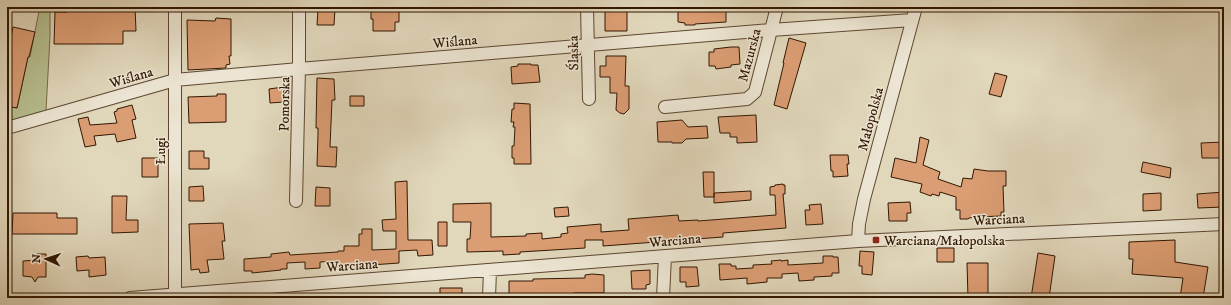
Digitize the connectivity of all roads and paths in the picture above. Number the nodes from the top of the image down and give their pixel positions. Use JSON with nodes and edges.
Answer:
{"nodes":[{"id":1,"x":175,"y":7,"type":"edge"},
{"id":2,"x":299,"y":7,"type":"edge"},
{"id":3,"x":587,"y":7,"type":"edge"},
{"id":4,"x":777,"y":7,"type":"edge"},
{"id":5,"x":916,"y":7,"type":"edge"},
{"id":6,"x":912,"y":20,"type":"junction"},
{"id":7,"x":771,"y":30,"type":"junction"},
{"id":8,"x":588,"y":45,"type":"junction"},
{"id":9,"x":299,"y":69,"type":"junction"},
{"id":10,"x":175,"y":80,"type":"junction"},
{"id":11,"x":589,"y":99,"type":"dead end"},
{"id":12,"x":665,"y":107,"type":"dead end"},
{"id":13,"x":7,"y":128,"type":"edge"},
{"id":14,"x":296,"y":201,"type":"dead end"},
{"id":15,"x":1224,"y":224,"type":"edge"},
{"id":16,"x":858,"y":240,"type":"junction"},
{"id":17,"x":665,"y":256,"type":"junction"},
{"id":18,"x":490,"y":270,"type":"junction"},
{"id":19,"x":175,"y":294,"type":"junction"},
{"id":20,"x":130,"y":298,"type":"edge"},
{"id":21,"x":489,"y":298,"type":"edge"},
{"id":22,"x":663,"y":298,"type":"edge"}],
"edges":[{"from":1,"to":10,"type":"street","name":"Ługi"},
{"from":2,"to":9,"type":"street","name":"Pomorska"},
{"from":3,"to":8,"type":"street","name":"Śląska"},
{"from":4,"to":7,"type":"street","name":"Mazurska"},
{"from":5,"to":6,"type":"street","name":"Małopolska"},
{"from":6,"to":7,"type":"street","name":"Wiślana"},
{"from":6,"to":16,"type":"street","name":"Małopolska"},
{"from":7,"to":8,"type":"street","name":"Wiślana"},
{"from":7,"to":12,"type":"street","name":"Mazurska"},
{"from":8,"to":9,"type":"street","name":"Wiślana"},
{"from":8,"to":11,"type":"street","name":"Śląska"},
{"from":9,"to":10,"type":"street","name":"Wiślana"},
{"from":9,"to":14,"type":"street","name":"Pomorska"},
{"from":10,"to":13,"type":"street","name":"Wiślana"},
{"from":10,"to":19,"type":"street","name":"Ługi"},
{"from":15,"to":16,"type":"street","name":"Warciana"},
{"from":16,"to":17,"type":"street","name":"Warciana"},
{"from":17,"to":18,"type":"street","name":"Warciana"},
{"from":17,"to":22,"type":"street"},
{"from":18,"to":19,"type":"street","name":"Warciana"},
{"from":18,"to":21,"type":"street"},
{"from":19,"to":20,"type":"street","name":"Warciana"}]}
